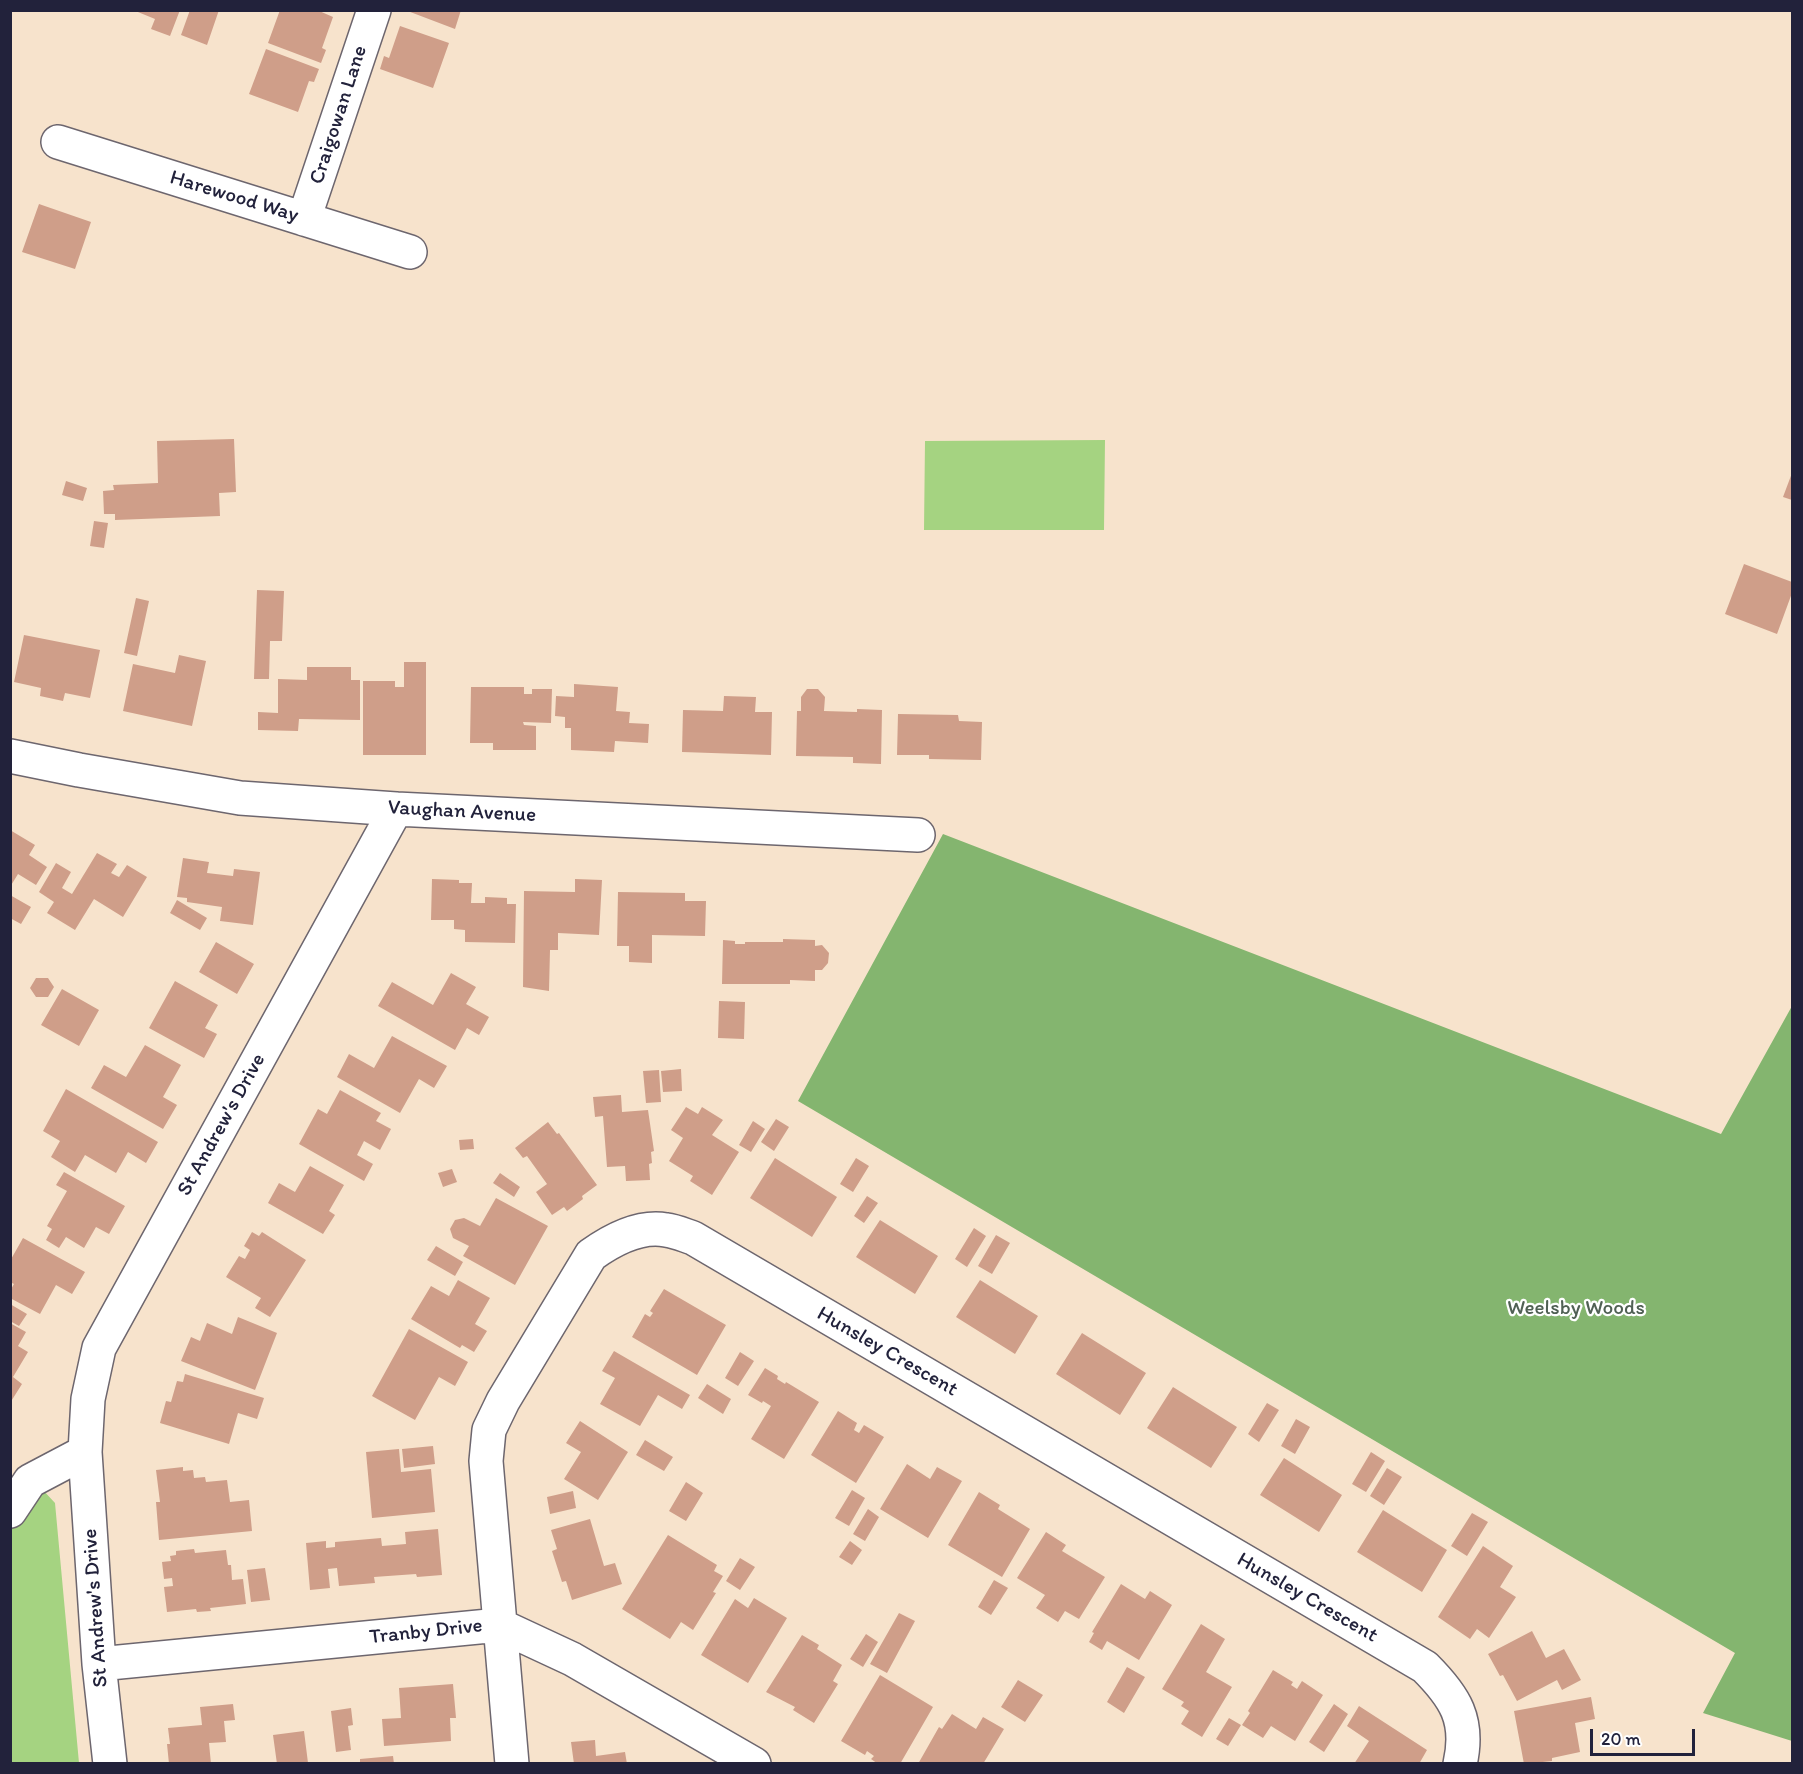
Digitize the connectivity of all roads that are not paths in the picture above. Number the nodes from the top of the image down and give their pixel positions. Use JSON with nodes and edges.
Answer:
{"nodes":[{"id":1,"x":370,"y":12,"type":"edge"},
{"id":2,"x":58,"y":142,"type":"dead end"},
{"id":3,"x":304,"y":219,"type":"junction"},
{"id":4,"x":410,"y":252,"type":"dead end"},
{"id":5,"x":10,"y":756,"type":"edge"},
{"id":6,"x":396,"y":808,"type":"junction"},
{"id":7,"x":918,"y":835,"type":"dead end"},
{"id":8,"x":85,"y":1452,"type":"junction"},
{"id":9,"x":10,"y":1511,"type":"edge"},
{"id":10,"x":499,"y":1625,"type":"junction"},
{"id":11,"x":99,"y":1664,"type":"junction"},
{"id":12,"x":110,"y":1764,"type":"edge"},
{"id":13,"x":512,"y":1764,"type":"edge"},
{"id":14,"x":754,"y":1764,"type":"edge"},
{"id":15,"x":1460,"y":1764,"type":"edge"}],
"edges":[{"from":1,"to":3,"type":"street","name":"Craigowan Lane"},
{"from":2,"to":3,"type":"street","name":"Harewood Way"},
{"from":3,"to":4,"type":"street","name":"Harewood Way"},
{"from":5,"to":6,"type":"street","name":"Vaughan Avenue"},
{"from":6,"to":7,"type":"street","name":"Vaughan Avenue"},
{"from":6,"to":8,"type":"street","name":"St Andrew's Drive"},
{"from":8,"to":9,"type":"street"},
{"from":8,"to":11,"type":"street","name":"St Andrew's Drive"},
{"from":10,"to":11,"type":"street","name":"Tranby Drive"},
{"from":10,"to":13,"type":"street","name":"Hunsley Crescent"},
{"from":10,"to":14,"type":"street","name":"Tranby Drive"},
{"from":10,"to":15,"type":"street","name":"Hunsley Crescent"},
{"from":11,"to":12,"type":"street","name":"St Andrew's Drive"}]}
